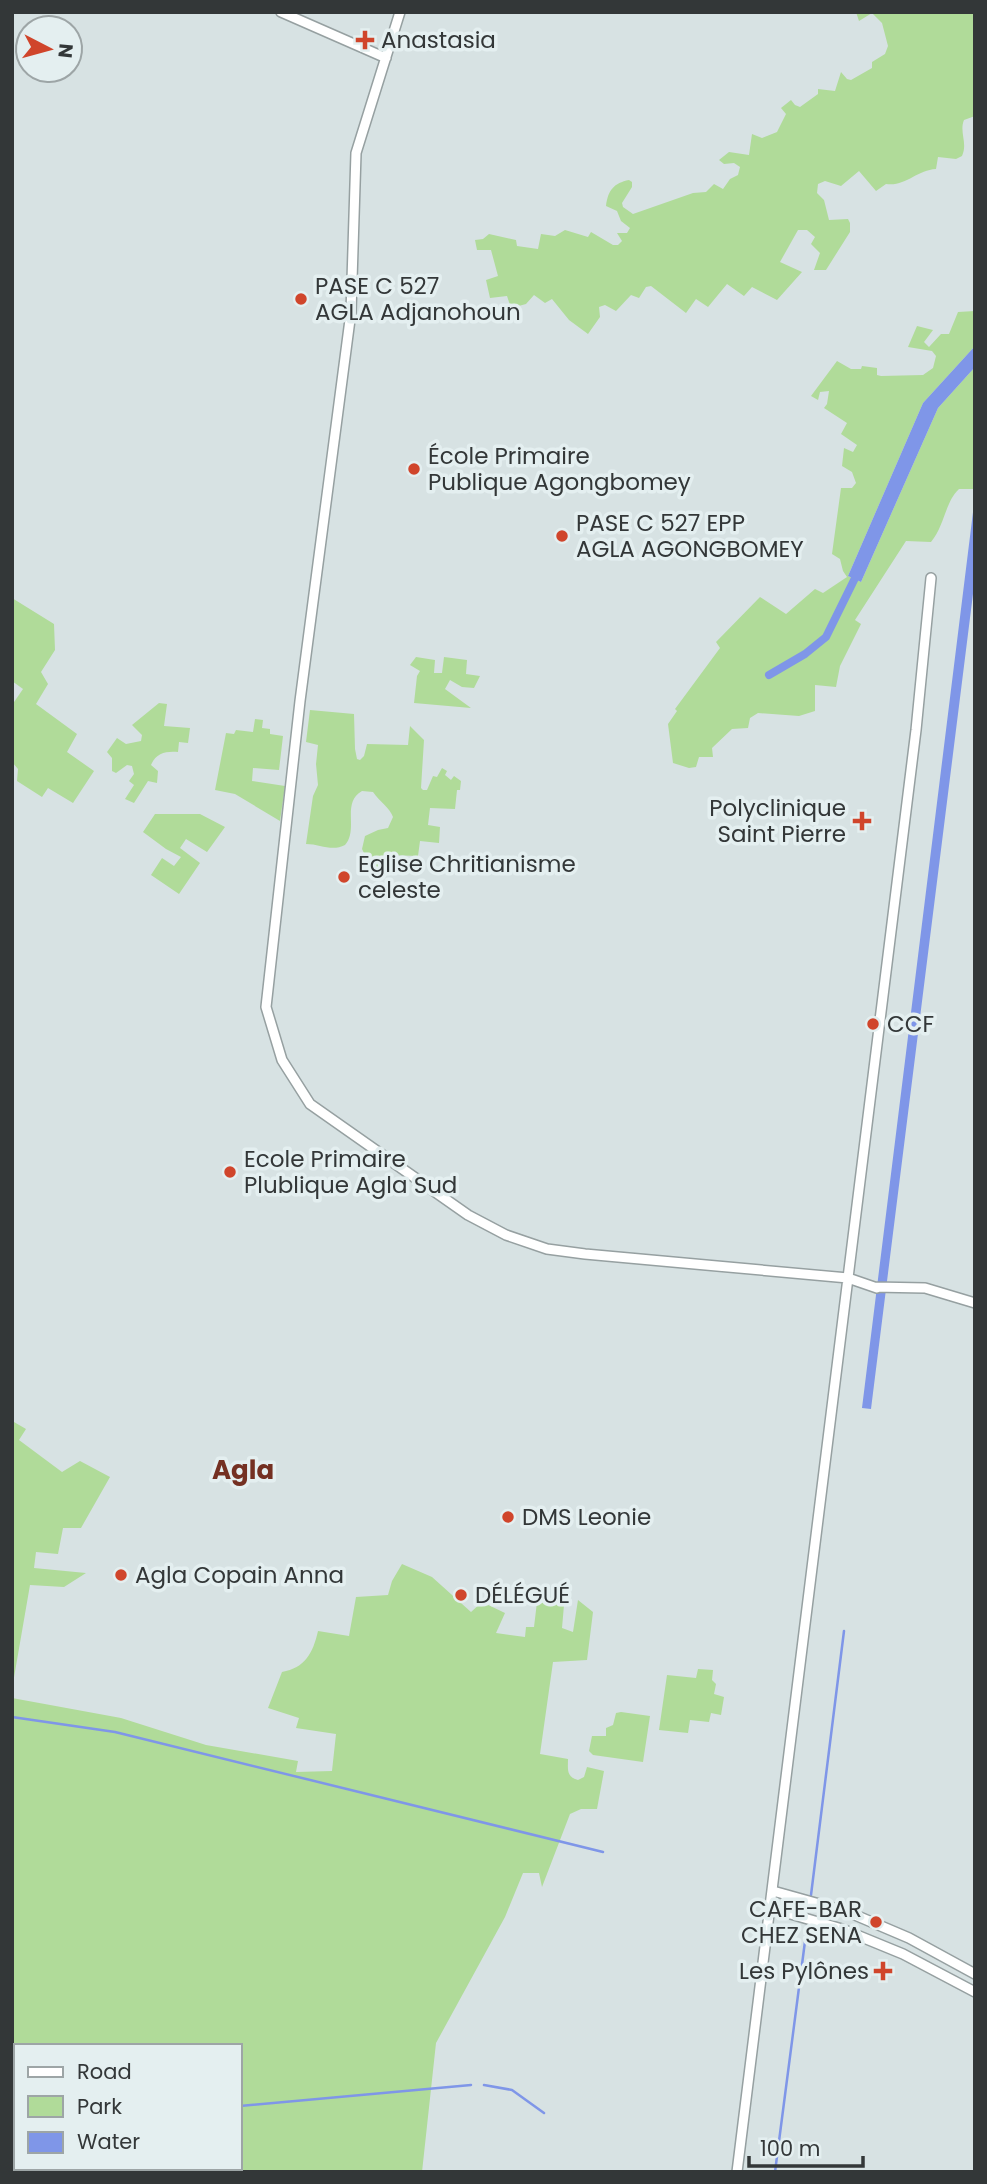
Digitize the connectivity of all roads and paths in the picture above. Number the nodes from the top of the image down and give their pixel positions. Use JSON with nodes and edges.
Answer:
{"nodes":[{"id":1,"x":281,"y":12,"type":"edge"},
{"id":2,"x":400,"y":12,"type":"edge"},
{"id":3,"x":386,"y":58,"type":"junction"},
{"id":4,"x":930,"y":578,"type":"dead end"},
{"id":5,"x":848,"y":1281,"type":"junction"},
{"id":6,"x":975,"y":1303,"type":"edge"},
{"id":7,"x":773,"y":1891,"type":"junction"},
{"id":8,"x":770,"y":1908,"type":"junction"},
{"id":9,"x":975,"y":1974,"type":"edge"},
{"id":10,"x":975,"y":1992,"type":"edge"},
{"id":11,"x":737,"y":2172,"type":"edge"}],
"edges":[{"from":1,"to":3,"type":"street"},
{"from":2,"to":3,"type":"street"},
{"from":3,"to":5,"type":"street"},
{"from":4,"to":5,"type":"street"},
{"from":5,"to":6,"type":"street"},
{"from":5,"to":7,"type":"street"},
{"from":7,"to":8,"type":"street"},
{"from":7,"to":9,"type":"street"},
{"from":8,"to":10,"type":"street"},
{"from":8,"to":11,"type":"street"}]}
